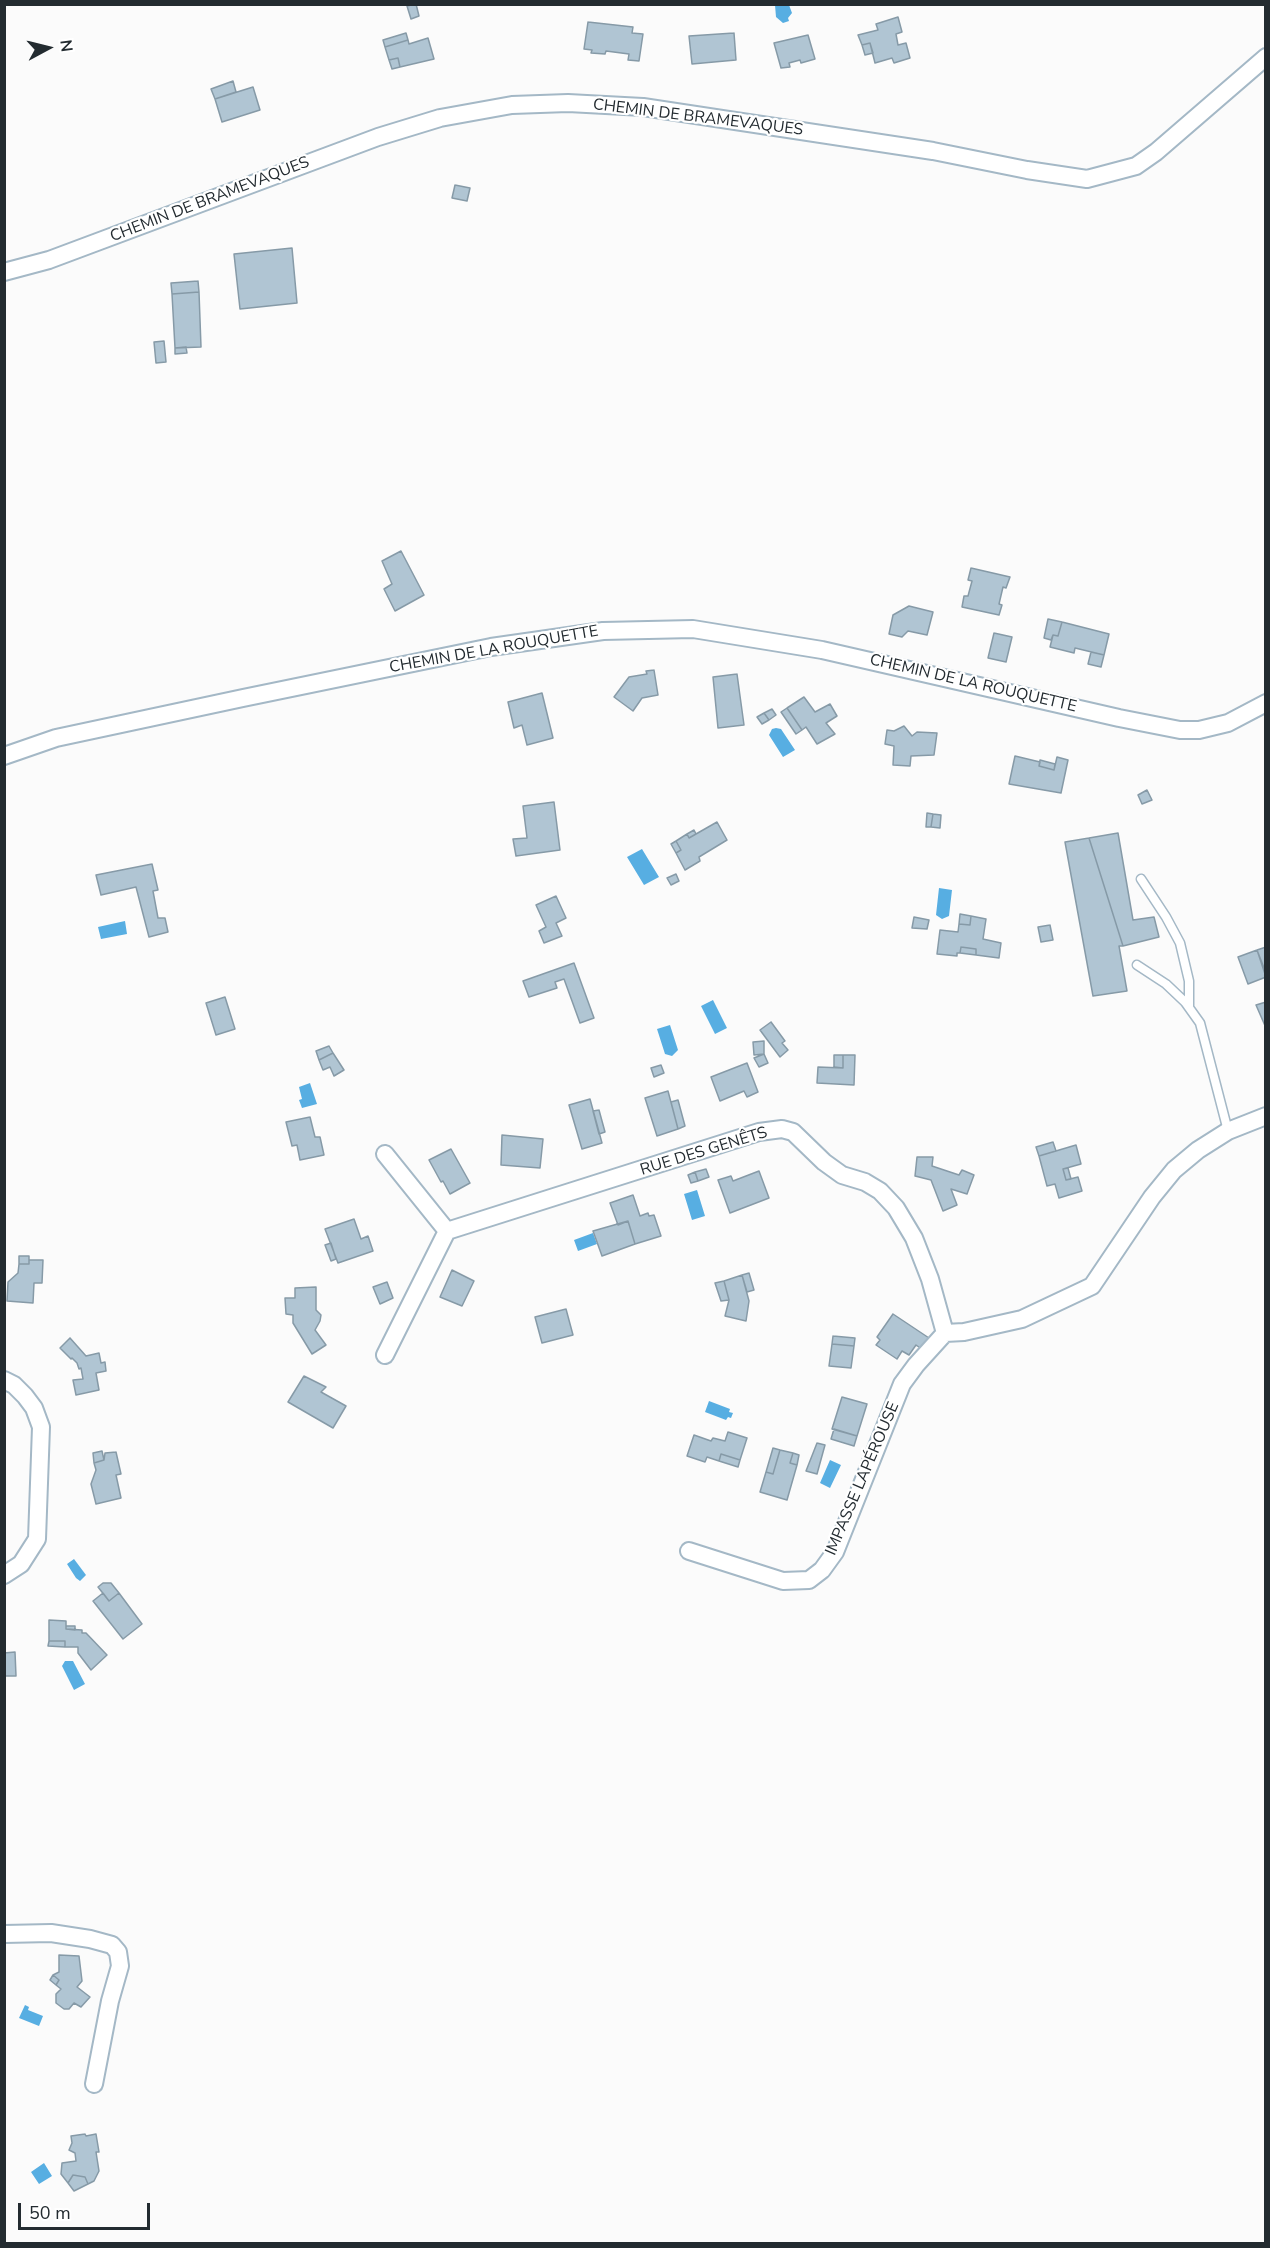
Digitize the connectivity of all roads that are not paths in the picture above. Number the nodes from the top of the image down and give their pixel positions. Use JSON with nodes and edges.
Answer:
{"nodes":[{"id":1,"x":1266,"y":57,"type":"edge"},
{"id":2,"x":4,"y":272,"type":"edge"},
{"id":3,"x":1266,"y":703,"type":"edge"},
{"id":4,"x":4,"y":756,"type":"edge"},
{"id":5,"x":1141,"y":879,"type":"dead end"},
{"id":6,"x":1137,"y":965,"type":"dead end"},
{"id":7,"x":1190,"y":1008,"type":"junction"},
{"id":8,"x":1266,"y":1116,"type":"edge"},
{"id":9,"x":1228,"y":1131,"type":"junction"},
{"id":10,"x":385,"y":1154,"type":"dead end"},
{"id":11,"x":447,"y":1231,"type":"junction"},
{"id":12,"x":945,"y":1333,"type":"junction"},
{"id":13,"x":385,"y":1355,"type":"dead end"},
{"id":14,"x":4,"y":1380,"type":"edge"},
{"id":15,"x":689,"y":1551,"type":"dead end"},
{"id":16,"x":4,"y":1575,"type":"edge"},
{"id":17,"x":4,"y":1934,"type":"edge"},
{"id":18,"x":94,"y":2084,"type":"dead end"}],
"edges":[{"from":1,"to":2,"type":"street","name":"CHEMIN DE BRAMEVAQUES"},
{"from":3,"to":4,"type":"street","name":"CHEMIN DE LA ROUQUETTE"},
{"from":5,"to":7,"type":"lane"},
{"from":6,"to":7,"type":"lane"},
{"from":7,"to":9,"type":"lane"},
{"from":8,"to":9,"type":"street"},
{"from":9,"to":12,"type":"street"},
{"from":10,"to":11,"type":"street"},
{"from":11,"to":12,"type":"street","name":"RUE DES GENÊTS"},
{"from":11,"to":13,"type":"street"},
{"from":12,"to":15,"type":"street","name":"IMPASSE LAPÉROUSE"},
{"from":14,"to":16,"type":"street"},
{"from":17,"to":18,"type":"street"}]}
